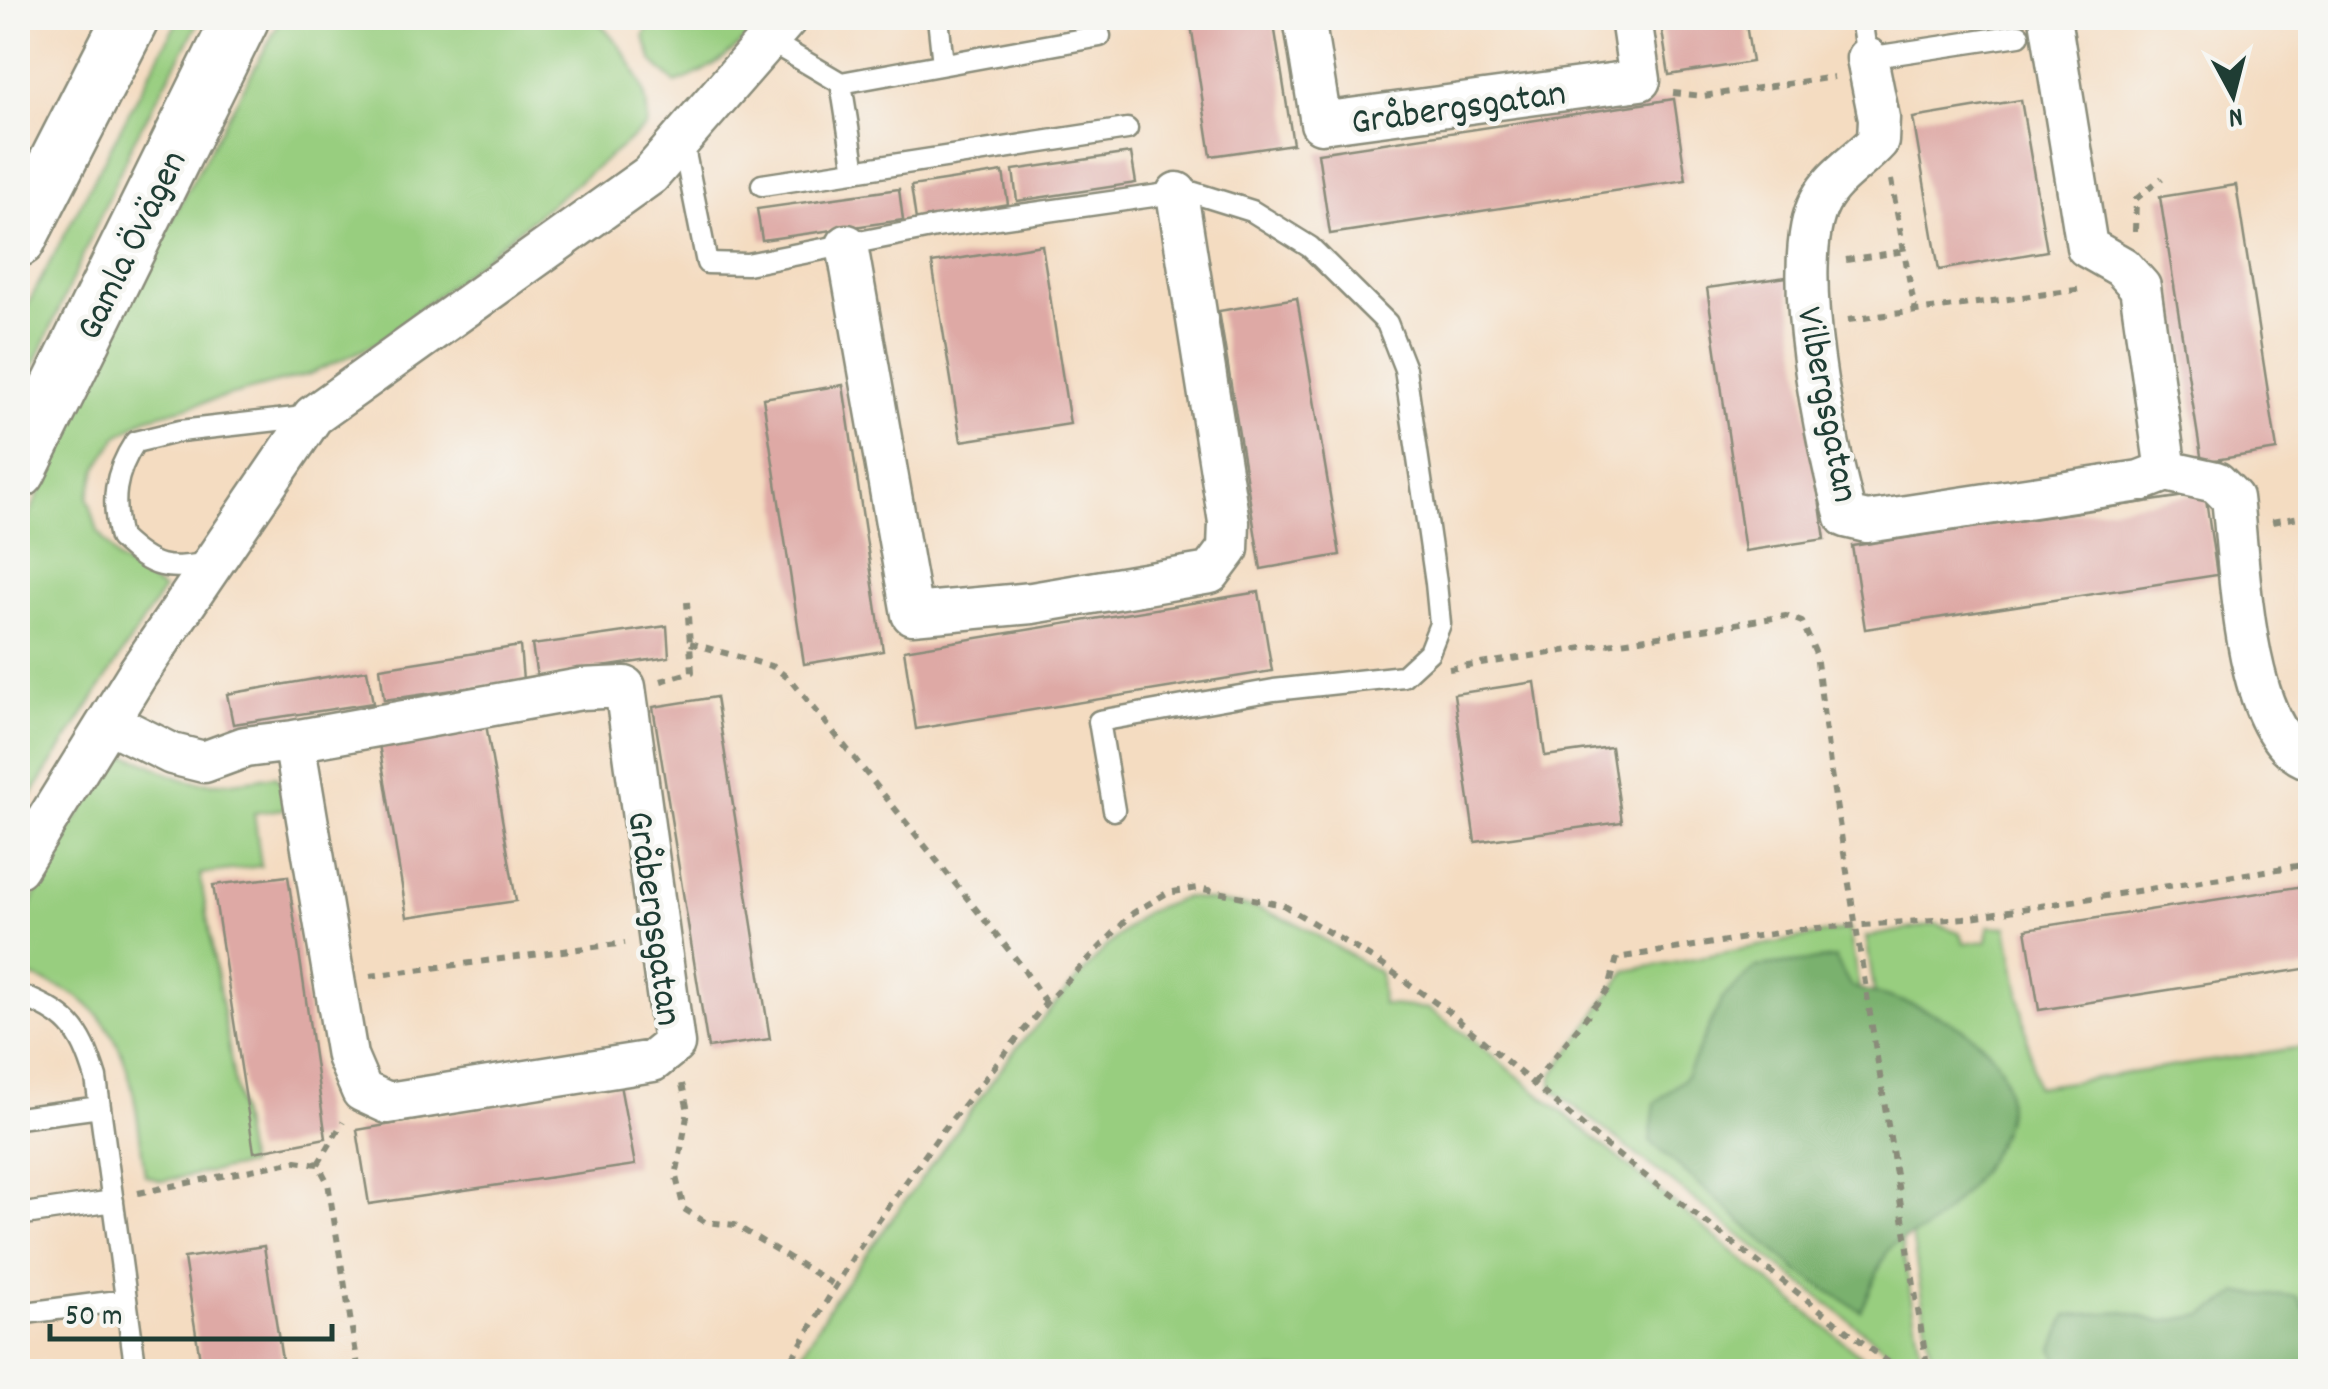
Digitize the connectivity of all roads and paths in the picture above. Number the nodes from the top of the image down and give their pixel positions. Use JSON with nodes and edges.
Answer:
{"nodes":[{"id":1,"x":132,"y":18,"type":"edge"},
{"id":2,"x":241,"y":18,"type":"edge"},
{"id":3,"x":938,"y":18,"type":"edge"},
{"id":4,"x":1304,"y":18,"type":"edge"},
{"id":5,"x":1631,"y":18,"type":"edge"},
{"id":6,"x":1860,"y":18,"type":"edge"},
{"id":7,"x":2034,"y":26,"type":"edge"},
{"id":8,"x":777,"y":29,"type":"edge"},
{"id":9,"x":1100,"y":36,"type":"dead end"},
{"id":10,"x":943,"y":64,"type":"junction"},
{"id":11,"x":1868,"y":66,"type":"junction"},
{"id":12,"x":1640,"y":80,"type":"junction"},
{"id":13,"x":841,"y":83,"type":"junction"},
{"id":14,"x":1127,"y":129,"type":"dead end"},
{"id":15,"x":682,"y":135,"type":"junction"},
{"id":16,"x":1878,"y":142,"type":"junction"},
{"id":17,"x":855,"y":171,"type":"junction"},
{"id":18,"x":2162,"y":178,"type":"dead end"},
{"id":19,"x":762,"y":185,"type":"dead end"},
{"id":20,"x":1177,"y":192,"type":"junction"},
{"id":21,"x":18,"y":238,"type":"edge"},
{"id":22,"x":846,"y":244,"type":"junction"},
{"id":23,"x":2086,"y":247,"type":"junction"},
{"id":24,"x":1906,"y":251,"type":"junction"},
{"id":25,"x":1805,"y":266,"type":"junction"},
{"id":26,"x":2140,"y":286,"type":"junction"},
{"id":27,"x":1915,"y":311,"type":"junction"},
{"id":28,"x":1812,"y":326,"type":"junction"},
{"id":29,"x":313,"y":416,"type":"junction"},
{"id":30,"x":18,"y":470,"type":"edge"},
{"id":31,"x":2166,"y":471,"type":"junction"},
{"id":32,"x":213,"y":562,"type":"junction"},
{"id":33,"x":686,"y":602,"type":"dead end"},
{"id":34,"x":690,"y":643,"type":"junction"},
{"id":35,"x":1403,"y":676,"type":"junction"},
{"id":36,"x":625,"y":688,"type":"junction"},
{"id":37,"x":108,"y":722,"type":"junction"},
{"id":38,"x":294,"y":741,"type":"junction"},
{"id":39,"x":2310,"y":759,"type":"edge"},
{"id":40,"x":1114,"y":810,"type":"dead end"},
{"id":41,"x":2310,"y":864,"type":"edge"},
{"id":42,"x":18,"y":867,"type":"edge"},
{"id":43,"x":1856,"y":925,"type":"junction"},
{"id":44,"x":661,"y":938,"type":"junction"},
{"id":45,"x":334,"y":981,"type":"junction"},
{"id":46,"x":18,"y":994,"type":"edge"},
{"id":47,"x":1046,"y":1003,"type":"junction"},
{"id":48,"x":674,"y":1044,"type":"junction"},
{"id":49,"x":1534,"y":1083,"type":"junction"},
{"id":50,"x":362,"y":1092,"type":"junction"},
{"id":51,"x":100,"y":1106,"type":"junction"},
{"id":52,"x":18,"y":1118,"type":"edge"},
{"id":53,"x":318,"y":1164,"type":"junction"},
{"id":54,"x":113,"y":1201,"type":"junction"},
{"id":55,"x":18,"y":1215,"type":"edge"},
{"id":56,"x":836,"y":1286,"type":"junction"},
{"id":57,"x":126,"y":1300,"type":"junction"},
{"id":58,"x":18,"y":1314,"type":"edge"},
{"id":59,"x":136,"y":1372,"type":"edge"},
{"id":60,"x":359,"y":1372,"type":"edge"},
{"id":61,"x":784,"y":1372,"type":"edge"},
{"id":62,"x":1900,"y":1372,"type":"edge"},
{"id":63,"x":1928,"y":1372,"type":"edge"}],
"edges":[{"from":1,"to":21,"type":"main road"},
{"from":2,"to":30,"type":"main road","name":"Gamla Övägen"},
{"from":3,"to":10,"type":"lane"},
{"from":4,"to":12,"type":"street","name":"Gråbergsgatan"},
{"from":5,"to":12,"type":"street"},
{"from":6,"to":11,"type":"lane"},
{"from":7,"to":11,"type":"lane"},
{"from":7,"to":23,"type":"street"},
{"from":8,"to":13,"type":"lane"},
{"from":8,"to":15,"type":"street"},
{"from":9,"to":10,"type":"lane"},
{"from":10,"to":13,"type":"lane"},
{"from":11,"to":12,"type":"path"},
{"from":11,"to":16,"type":"street"},
{"from":13,"to":17,"type":"lane"},
{"from":14,"to":17,"type":"lane"},
{"from":15,"to":22,"type":"lane"},
{"from":15,"to":29,"type":"street"},
{"from":16,"to":24,"type":"path"},
{"from":16,"to":25,"type":"street","name":"Vilbergsgatan"},
{"from":17,"to":19,"type":"lane"},
{"from":18,"to":26,"type":"path"},
{"from":20,"to":22,"type":"lane"},
{"from":20,"to":22,"type":"street"},
{"from":20,"to":35,"type":"lane"},
{"from":23,"to":26,"type":"street"},
{"from":23,"to":27,"type":"path"},
{"from":24,"to":25,"type":"path"},
{"from":24,"to":27,"type":"path"},
{"from":25,"to":28,"type":"street","name":"Vilbergsgatan"},
{"from":26,"to":31,"type":"street"},
{"from":27,"to":28,"type":"path"},
{"from":28,"to":31,"type":"street","name":"Vilbergsgatan"},
{"from":29,"to":32,"type":"street"},
{"from":29,"to":32,"type":"lane"},
{"from":31,"to":39,"type":"street","name":"Vilbergsgatan"},
{"from":32,"to":37,"type":"street"},
{"from":33,"to":34,"type":"path"},
{"from":34,"to":36,"type":"path"},
{"from":34,"to":47,"type":"path"},
{"from":35,"to":40,"type":"lane"},
{"from":35,"to":43,"type":"path"},
{"from":36,"to":38,"type":"street"},
{"from":36,"to":44,"type":"street","name":"Gråbergsgatan"},
{"from":37,"to":38,"type":"street"},
{"from":37,"to":42,"type":"street"},
{"from":38,"to":45,"type":"street"},
{"from":41,"to":43,"type":"path"},
{"from":43,"to":49,"type":"path"},
{"from":43,"to":63,"type":"path"},
{"from":44,"to":45,"type":"path"},
{"from":44,"to":48,"type":"street","name":"Gråbergsgatan"},
{"from":45,"to":50,"type":"street"},
{"from":46,"to":51,"type":"lane"},
{"from":47,"to":49,"type":"path"},
{"from":47,"to":56,"type":"path"},
{"from":48,"to":50,"type":"street","name":"Gråbergsgatan"},
{"from":48,"to":56,"type":"path"},
{"from":49,"to":62,"type":"path"},
{"from":50,"to":53,"type":"path"},
{"from":51,"to":52,"type":"lane"},
{"from":51,"to":54,"type":"lane"},
{"from":53,"to":54,"type":"path"},
{"from":53,"to":60,"type":"path"},
{"from":54,"to":55,"type":"lane"},
{"from":54,"to":57,"type":"lane"},
{"from":56,"to":61,"type":"path"},
{"from":57,"to":58,"type":"lane"},
{"from":57,"to":59,"type":"lane"}]}
